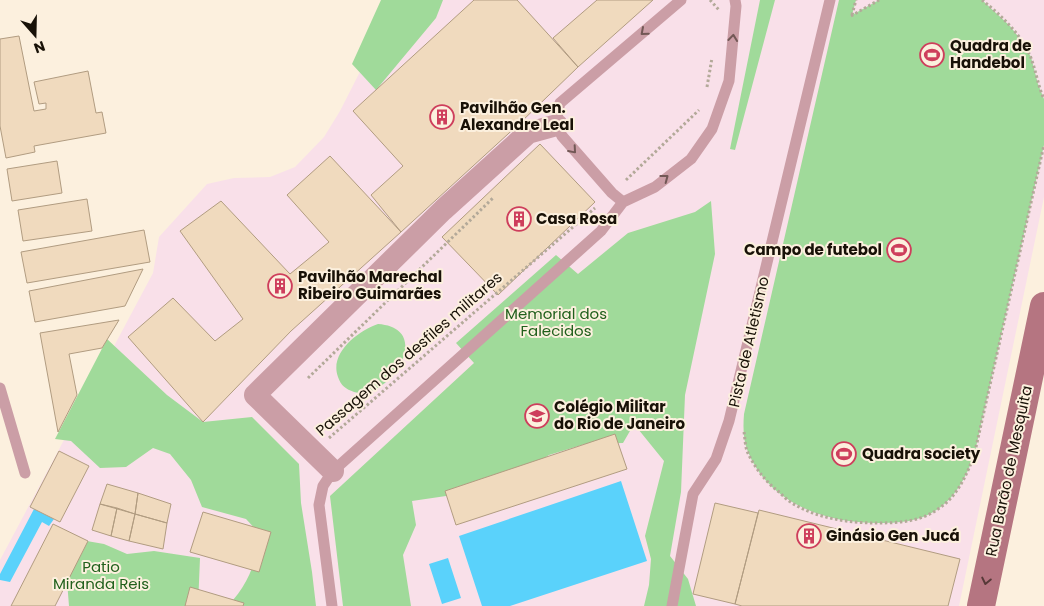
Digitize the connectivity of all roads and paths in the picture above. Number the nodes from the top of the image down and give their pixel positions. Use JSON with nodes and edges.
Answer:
{"nodes":[{"id":1,"x":681,"y":0,"type":"edge"},
{"id":2,"x":710,"y":0,"type":"edge"},
{"id":3,"x":735,"y":0,"type":"edge"},
{"id":4,"x":830,"y":0,"type":"edge"},
{"id":5,"x":856,"y":0,"type":"edge"},
{"id":6,"x":879,"y":0,"type":"edge"},
{"id":7,"x":982,"y":0,"type":"edge"},
{"id":8,"x":720,"y":11,"type":"dead end"},
{"id":9,"x":714,"y":49,"type":"dead end"},
{"id":10,"x":706,"y":96,"type":"dead end"},
{"id":11,"x":1044,"y":99,"type":"edge"},
{"id":12,"x":704,"y":106,"type":"dead end"},
{"id":13,"x":557,"y":125,"type":"junction"},
{"id":14,"x":1044,"y":145,"type":"edge"},
{"id":15,"x":612,"y":193,"type":"junction"},
{"id":16,"x":496,"y":195,"type":"dead end"},
{"id":17,"x":623,"y":202,"type":"junction"},
{"id":18,"x":1042,"y":321,"type":"edge"},
{"id":19,"x":301,"y":384,"type":"dead end"},
{"id":20,"x":0,"y":388,"type":"edge"},
{"id":21,"x":743,"y":423,"type":"dead end"},
{"id":22,"x":326,"y":440,"type":"dead end"},
{"id":23,"x":333,"y":471,"type":"junction"},
{"id":24,"x":25,"y":474,"type":"dead end"},
{"id":25,"x":332,"y":606,"type":"edge"},
{"id":26,"x":672,"y":606,"type":"edge"},
{"id":27,"x":981,"y":606,"type":"edge"}],
"edges":[{"from":1,"to":13,"type":"lane","one_way":true},
{"from":2,"to":8,"type":"path"},
{"from":17,"to":3,"type":"lane","one_way":true},
{"from":4,"to":26,"type":"lane"},
{"from":5,"to":6,"type":"path"},
{"from":7,"to":11,"type":"path"},
{"from":9,"to":10,"type":"path"},
{"from":12,"to":15,"type":"path","name":"Passagem dos desfiles militares"},
{"from":13,"to":15,"type":"lane","one_way":true},
{"from":13,"to":23,"type":"street"},
{"from":14,"to":21,"type":"path","name":"Pista de Atletismo"},
{"from":15,"to":17,"type":"lane"},
{"from":15,"to":22,"type":"path","name":"Passagem dos desfiles militares"},
{"from":16,"to":19,"type":"path"},
{"from":17,"to":23,"type":"lane"},
{"from":18,"to":27,"type":"street","name":"Rua Barão de Mesquita","one_way":true},
{"from":20,"to":24,"type":"lane"},
{"from":23,"to":25,"type":"lane"}]}
